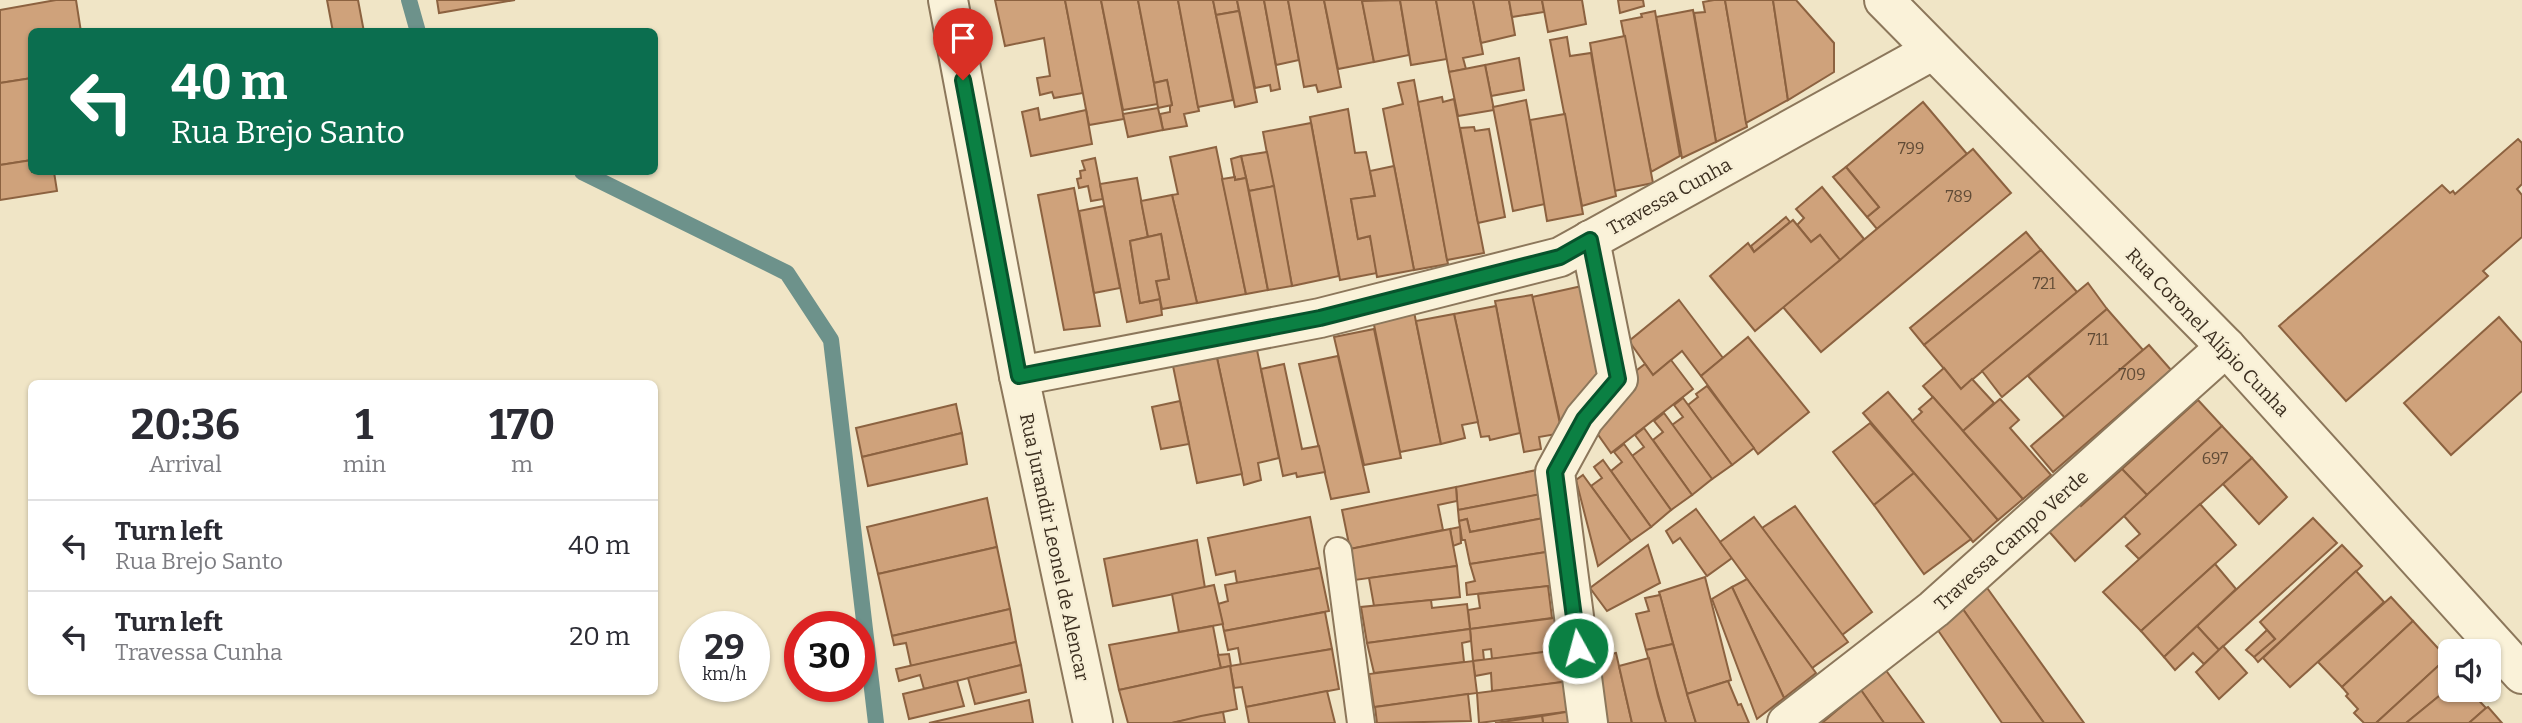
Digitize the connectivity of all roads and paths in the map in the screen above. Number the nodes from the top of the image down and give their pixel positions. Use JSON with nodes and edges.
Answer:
{"nodes":[{"id":1,"x":948,"y":0,"type":"edge"},
{"id":2,"x":1884,"y":0,"type":"edge"},
{"id":3,"x":1932,"y":51,"type":"junction"},
{"id":4,"x":1590,"y":240,"type":"junction"},
{"id":5,"x":2226,"y":347,"type":"junction"},
{"id":6,"x":1019,"y":376,"type":"junction"},
{"id":7,"x":1338,"y":551,"type":"dead end"},
{"id":8,"x":2522,"y":674,"type":"edge"},
{"id":9,"x":1093,"y":723,"type":"edge"},
{"id":10,"x":1361,"y":723,"type":"edge"},
{"id":11,"x":1588,"y":723,"type":"edge"},
{"id":12,"x":1787,"y":723,"type":"edge"}],
"edges":[{"from":1,"to":6,"type":"street","name":"Rua Jurandir Leonel de Alencar"},
{"from":2,"to":3,"type":"street","name":"Rua Coronel Alípio Cunha"},
{"from":3,"to":4,"type":"street","name":"Travessa Cunha"},
{"from":3,"to":5,"type":"street","name":"Rua Coronel Alípio Cunha"},
{"from":4,"to":6,"type":"street","name":"Travessa Cunha"},
{"from":4,"to":11,"type":"street"},
{"from":5,"to":8,"type":"street","name":"Rua Coronel Alípio Cunha"},
{"from":5,"to":12,"type":"street","name":"Travessa Campo Verde"},
{"from":6,"to":9,"type":"street","name":"Rua Jurandir Leonel de Alencar"},
{"from":7,"to":10,"type":"lane"}]}
